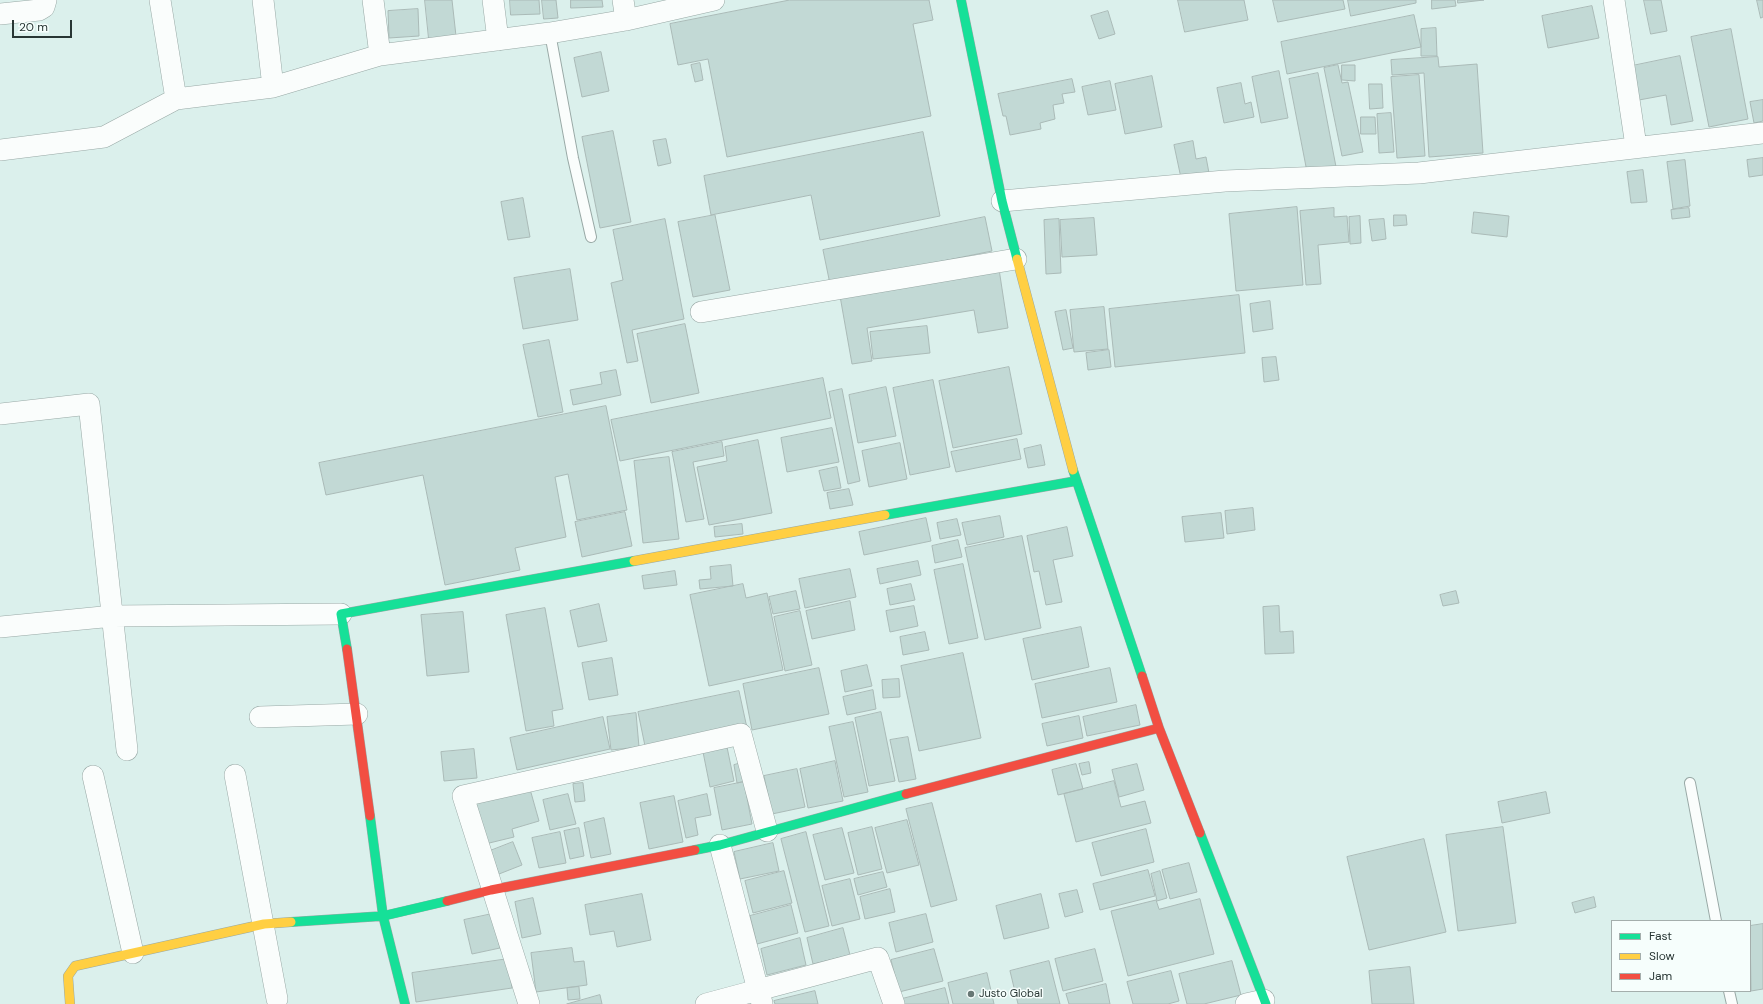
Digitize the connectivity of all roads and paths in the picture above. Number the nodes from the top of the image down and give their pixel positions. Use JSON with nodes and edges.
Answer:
{"nodes":[{"id":1,"x":46,"y":0,"type":"edge"},
{"id":2,"x":160,"y":0,"type":"edge"},
{"id":3,"x":263,"y":0,"type":"edge"},
{"id":4,"x":373,"y":0,"type":"edge"},
{"id":5,"x":493,"y":0,"type":"edge"},
{"id":6,"x":623,"y":0,"type":"edge"},
{"id":7,"x":714,"y":0,"type":"edge"},
{"id":8,"x":961,"y":0,"type":"edge"},
{"id":9,"x":1614,"y":0,"type":"edge"},
{"id":10,"x":0,"y":14,"type":"edge"},
{"id":11,"x":626,"y":20,"type":"junction"},
{"id":12,"x":550,"y":33,"type":"junction"},
{"id":13,"x":498,"y":40,"type":"junction"},
{"id":14,"x":380,"y":55,"type":"junction"},
{"id":15,"x":272,"y":87,"type":"junction"},
{"id":16,"x":176,"y":99,"type":"junction"},
{"id":17,"x":1763,"y":132,"type":"edge"},
{"id":18,"x":1636,"y":146,"type":"junction"},
{"id":19,"x":0,"y":150,"type":"edge"},
{"id":20,"x":1002,"y":201,"type":"junction"},
{"id":21,"x":591,"y":237,"type":"dead end"},
{"id":22,"x":1016,"y":259,"type":"junction"},
{"id":23,"x":701,"y":312,"type":"dead end"},
{"id":24,"x":0,"y":414,"type":"edge"},
{"id":25,"x":1076,"y":481,"type":"junction"},
{"id":26,"x":341,"y":614,"type":"junction"},
{"id":27,"x":113,"y":616,"type":"junction"},
{"id":28,"x":0,"y":628,"type":"edge"},
{"id":29,"x":357,"y":714,"type":"junction"},
{"id":30,"x":260,"y":717,"type":"dead end"},
{"id":31,"x":1159,"y":728,"type":"junction"},
{"id":32,"x":127,"y":750,"type":"dead end"},
{"id":33,"x":235,"y":775,"type":"dead end"},
{"id":34,"x":93,"y":776,"type":"dead end"},
{"id":35,"x":1690,"y":783,"type":"dead end"},
{"id":36,"x":767,"y":831,"type":"junction"},
{"id":37,"x":720,"y":845,"type":"junction"},
{"id":38,"x":491,"y":890,"type":"junction"},
{"id":39,"x":383,"y":916,"type":"junction"},
{"id":40,"x":1716,"y":920,"type":"edge"},
{"id":41,"x":264,"y":924,"type":"junction"},
{"id":42,"x":132,"y":953,"type":"junction"},
{"id":43,"x":1729,"y":992,"type":"edge"},
{"id":44,"x":760,"y":997,"type":"edge"},
{"id":45,"x":277,"y":999,"type":"dead end"},
{"id":46,"x":1259,"y":1003,"type":"edge"},
{"id":47,"x":70,"y":1004,"type":"edge"},
{"id":48,"x":405,"y":1004,"type":"edge"},
{"id":49,"x":529,"y":1004,"type":"edge"},
{"id":50,"x":706,"y":1004,"type":"edge"},
{"id":51,"x":894,"y":1004,"type":"edge"},
{"id":52,"x":1732,"y":1004,"type":"edge"}],
"edges":[{"from":1,"to":10,"type":"street"},
{"from":2,"to":16,"type":"street"},
{"from":3,"to":15,"type":"street"},
{"from":4,"to":14,"type":"street"},
{"from":5,"to":13,"type":"street"},
{"from":6,"to":11,"type":"street"},
{"from":7,"to":11,"type":"street"},
{"from":8,"to":20,"type":"street"},
{"from":9,"to":18,"type":"street"},
{"from":11,"to":12,"type":"street"},
{"from":12,"to":13,"type":"street"},
{"from":12,"to":21,"type":"lane"},
{"from":13,"to":14,"type":"street"},
{"from":14,"to":15,"type":"street"},
{"from":15,"to":16,"type":"street"},
{"from":16,"to":19,"type":"street"},
{"from":17,"to":18,"type":"street"},
{"from":18,"to":20,"type":"street"},
{"from":20,"to":22,"type":"street"},
{"from":22,"to":23,"type":"street"},
{"from":22,"to":25,"type":"street"},
{"from":24,"to":27,"type":"street"},
{"from":25,"to":26,"type":"street"},
{"from":25,"to":31,"type":"street"},
{"from":26,"to":27,"type":"street"},
{"from":26,"to":29,"type":"street"},
{"from":27,"to":28,"type":"street"},
{"from":27,"to":32,"type":"street"},
{"from":29,"to":30,"type":"street"},
{"from":29,"to":39,"type":"street"},
{"from":31,"to":36,"type":"street"},
{"from":31,"to":46,"type":"street"},
{"from":33,"to":41,"type":"street"},
{"from":34,"to":42,"type":"street"},
{"from":35,"to":40,"type":"lane"},
{"from":36,"to":37,"type":"street"},
{"from":36,"to":38,"type":"street"},
{"from":37,"to":38,"type":"street"},
{"from":37,"to":44,"type":"street"},
{"from":38,"to":39,"type":"street"},
{"from":38,"to":49,"type":"street"},
{"from":39,"to":41,"type":"street"},
{"from":39,"to":48,"type":"street"},
{"from":41,"to":42,"type":"street"},
{"from":41,"to":45,"type":"street"},
{"from":42,"to":47,"type":"street"},
{"from":43,"to":52,"type":"lane"},
{"from":44,"to":50,"type":"street"},
{"from":44,"to":51,"type":"street"}]}
